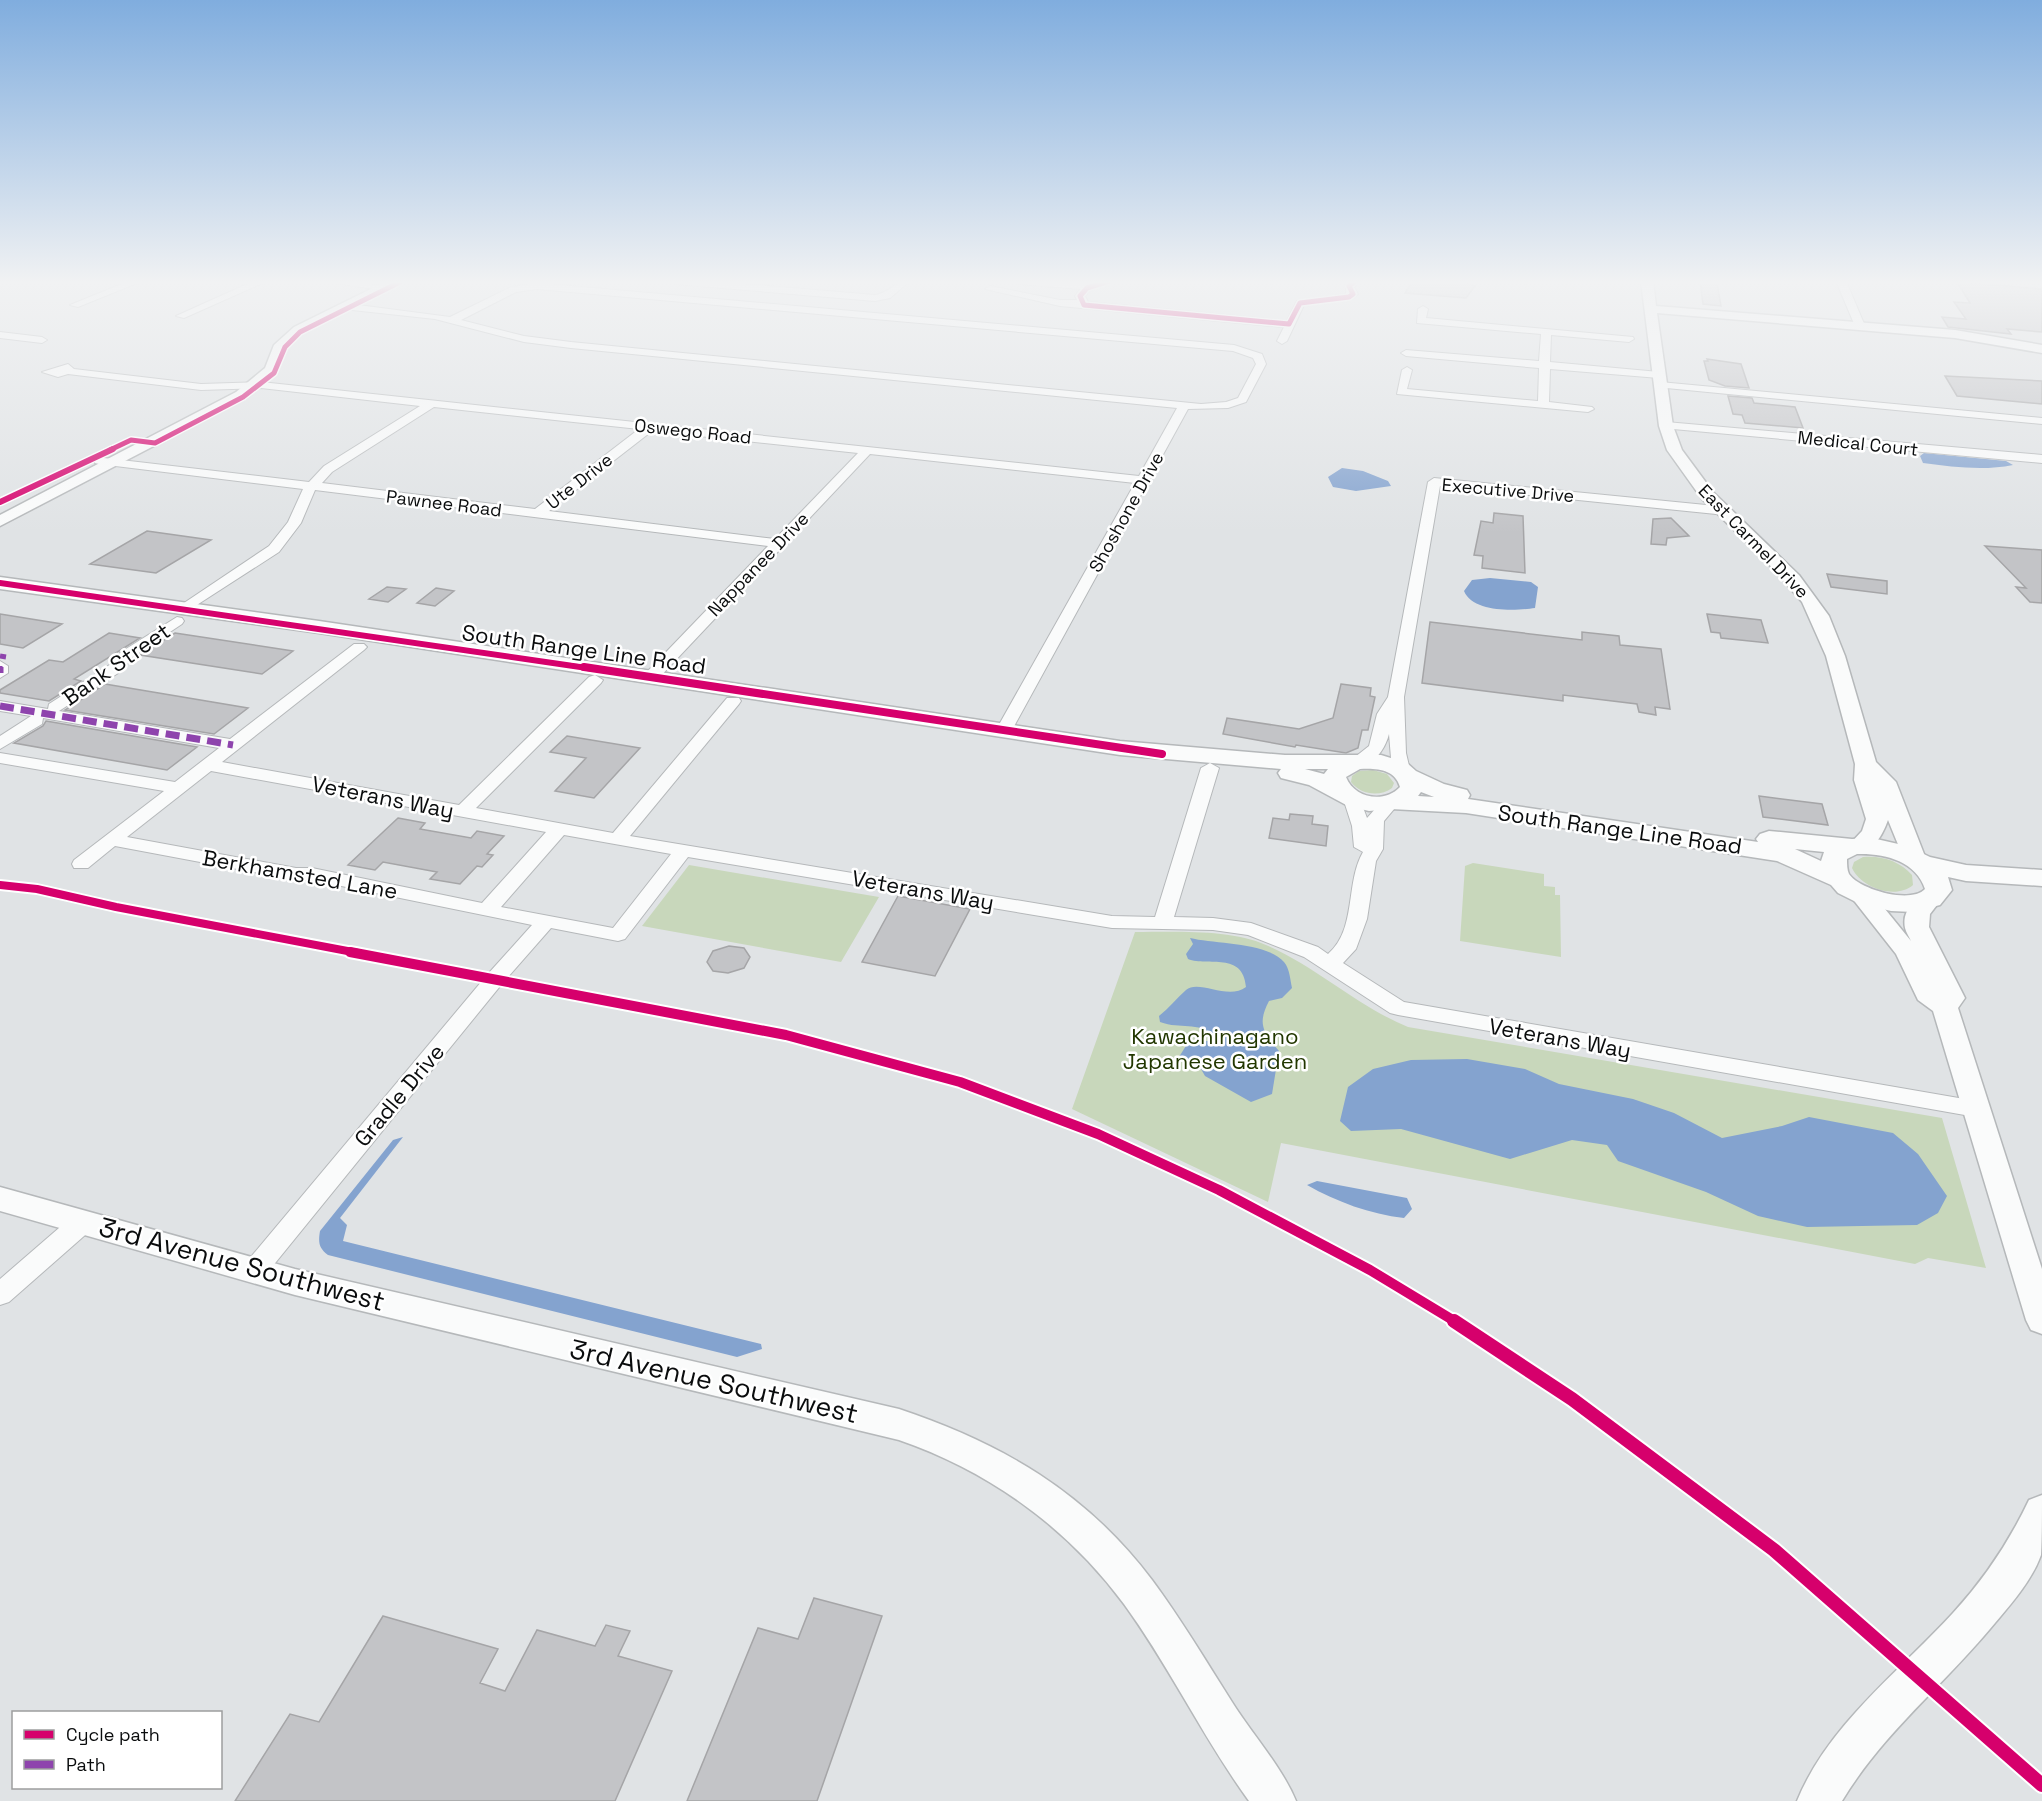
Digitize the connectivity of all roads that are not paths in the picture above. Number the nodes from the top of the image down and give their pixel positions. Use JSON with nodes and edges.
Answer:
{"nodes":[{"id":1,"x":262,"y":365,"type":"edge"},
{"id":2,"x":273,"y":365,"type":"edge"},
{"id":3,"x":772,"y":365,"type":"edge"},
{"id":4,"x":1257,"y":365,"type":"edge"},
{"id":5,"x":1545,"y":365,"type":"joint"},
{"id":6,"x":1658,"y":365,"type":"edge"},
{"id":7,"x":1407,"y":370,"type":"dead end"},
{"id":8,"x":68,"y":371,"type":"dead end"},
{"id":9,"x":1660,"y":380,"type":"junction"},
{"id":10,"x":249,"y":385,"type":"junction"},
{"id":11,"x":432,"y":404,"type":"junction"},
{"id":12,"x":1543,"y":405,"type":"junction"},
{"id":13,"x":1184,"y":406,"type":"junction"},
{"id":14,"x":1588,"y":409,"type":"dead end"},
{"id":15,"x":2042,"y":421,"type":"edge"},
{"id":16,"x":649,"y":427,"type":"junction"},
{"id":17,"x":1670,"y":427,"type":"junction"},
{"id":18,"x":867,"y":450,"type":"junction"},
{"id":19,"x":2042,"y":459,"type":"edge"},
{"id":20,"x":105,"y":461,"type":"junction"},
{"id":21,"x":1144,"y":480,"type":"junction"},
{"id":22,"x":311,"y":486,"type":"junction"},
{"id":23,"x":0,"y":508,"type":"edge"},
{"id":24,"x":1726,"y":511,"type":"junction"},
{"id":25,"x":537,"y":514,"type":"junction"},
{"id":26,"x":0,"y":521,"type":"edge"},
{"id":27,"x":777,"y":543,"type":"junction"},
{"id":28,"x":0,"y":583,"type":"edge"},
{"id":29,"x":0,"y":594,"type":"edge"},
{"id":30,"x":182,"y":614,"type":"junction"},
{"id":31,"x":359,"y":647,"type":"junction"},
{"id":32,"x":0,"y":656,"type":"edge"},
{"id":33,"x":0,"y":661,"type":"edge"},
{"id":34,"x":0,"y":666,"type":"edge"},
{"id":35,"x":0,"y":673,"type":"edge"},
{"id":36,"x":650,"y":678,"type":"junction"},
{"id":37,"x":595,"y":680,"type":"junction"},
{"id":38,"x":1396,"y":697,"type":"junction"},
{"id":39,"x":733,"y":701,"type":"junction"},
{"id":40,"x":0,"y":706,"type":"edge"},
{"id":41,"x":56,"y":707,"type":"dead end"},
{"id":42,"x":36,"y":720,"type":"dead end"},
{"id":43,"x":1004,"y":730,"type":"junction"},
{"id":44,"x":0,"y":744,"type":"edge"},
{"id":45,"x":233,"y":745,"type":"junction"},
{"id":46,"x":0,"y":758,"type":"edge"},
{"id":47,"x":1357,"y":762,"type":"junction"},
{"id":48,"x":207,"y":765,"type":"junction"},
{"id":49,"x":1866,"y":765,"type":"junction"},
{"id":50,"x":1210,"y":768,"type":"junction"},
{"id":51,"x":1404,"y":773,"type":"junction"},
{"id":52,"x":178,"y":788,"type":"junction"},
{"id":53,"x":1348,"y":795,"type":"junction"},
{"id":54,"x":1392,"y":802,"type":"junction"},
{"id":55,"x":462,"y":812,"type":"junction"},
{"id":56,"x":559,"y":830,"type":"junction"},
{"id":57,"x":112,"y":840,"type":"junction"},
{"id":58,"x":617,"y":840,"type":"junction"},
{"id":59,"x":1855,"y":846,"type":"junction"},
{"id":60,"x":683,"y":851,"type":"junction"},
{"id":61,"x":1367,"y":861,"type":"junction"},
{"id":62,"x":1917,"y":861,"type":"junction"},
{"id":63,"x":81,"y":864,"type":"dead end"},
{"id":64,"x":2042,"y":878,"type":"edge"},
{"id":65,"x":1850,"y":887,"type":"junction"},
{"id":66,"x":2042,"y":888,"type":"edge"},
{"id":67,"x":1933,"y":898,"type":"junction"},
{"id":68,"x":487,"y":910,"type":"junction"},
{"id":69,"x":547,"y":921,"type":"junction"},
{"id":70,"x":1163,"y":922,"type":"junction"},
{"id":71,"x":1330,"y":963,"type":"junction"},
{"id":72,"x":1945,"y":1007,"type":"junction"},
{"id":73,"x":1976,"y":1109,"type":"junction"},
{"id":74,"x":0,"y":1199,"type":"edge"},
{"id":75,"x":83,"y":1222,"type":"junction"},
{"id":76,"x":254,"y":1271,"type":"junction"},
{"id":77,"x":0,"y":1294,"type":"edge"},
{"id":78,"x":2042,"y":1320,"type":"edge"},
{"id":79,"x":2042,"y":1512,"type":"edge"},
{"id":80,"x":1275,"y":1801,"type":"edge"},
{"id":81,"x":1818,"y":1801,"type":"edge"}],
"edges":[{"from":1,"to":10,"type":"street"},
{"from":2,"to":10,"type":"street"},
{"from":3,"to":13,"type":"street"},
{"from":4,"to":13,"type":"street"},
{"from":5,"to":9,"type":"street"},
{"from":5,"to":12,"type":"street"},
{"from":6,"to":9,"type":"street","name":"East Carmel Drive"},
{"from":7,"to":12,"type":"street"},
{"from":8,"to":10,"type":"street","name":"Oswego Road"},
{"from":9,"to":15,"type":"street"},
{"from":9,"to":17,"type":"street","name":"East Carmel Drive"},
{"from":10,"to":11,"type":"street","name":"Oswego Road"},
{"from":10,"to":20,"type":"street"},
{"from":11,"to":16,"type":"street","name":"Oswego Road"},
{"from":11,"to":22,"type":"street"},
{"from":12,"to":14,"type":"street"},
{"from":13,"to":21,"type":"street","name":"Shoshone Drive"},
{"from":16,"to":18,"type":"street","name":"Oswego Road"},
{"from":16,"to":25,"type":"street","name":"Ute Drive"},
{"from":17,"to":19,"type":"street","name":"Medical Court"},
{"from":17,"to":24,"type":"street","name":"East Carmel Drive"},
{"from":18,"to":21,"type":"street","name":"Oswego Road"},
{"from":18,"to":27,"type":"street","name":"Nappanee Drive"},
{"from":20,"to":22,"type":"street","name":"Pawnee Road"},
{"from":20,"to":23,"type":"street"},
{"from":20,"to":26,"type":"street"},
{"from":21,"to":43,"type":"street","name":"Shoshone Drive"},
{"from":22,"to":25,"type":"street","name":"Pawnee Road"},
{"from":22,"to":30,"type":"street","name":"Bank Street"},
{"from":24,"to":38,"type":"street","name":"Executive Drive"},
{"from":24,"to":49,"type":"street","name":"East Carmel Drive"},
{"from":25,"to":27,"type":"street","name":"Pawnee Road"},
{"from":27,"to":36,"type":"street","name":"Nappanee Drive"},
{"from":28,"to":30,"type":"main road","name":"South Range Line Road"},
{"from":29,"to":30,"type":"main road","name":"South Range Line Road"},
{"from":30,"to":31,"type":"main road","name":"South Range Line Road"},
{"from":30,"to":36,"type":"main road","name":"South Range Line Road"},
{"from":30,"to":41,"type":"street","name":"Bank Street"},
{"from":31,"to":37,"type":"main road","name":"South Range Line Road"},
{"from":31,"to":45,"type":"street"},
{"from":32,"to":33,"type":"street"},
{"from":34,"to":35,"type":"street"},
{"from":36,"to":43,"type":"main road","name":"South Range Line Road"},
{"from":37,"to":39,"type":"main road","name":"South Range Line Road"},
{"from":37,"to":55,"type":"street"},
{"from":38,"to":47,"type":"street","name":"Executive Drive"},
{"from":38,"to":51,"type":"street","name":"Executive Drive"},
{"from":39,"to":50,"type":"main road","name":"South Range Line Road"},
{"from":39,"to":58,"type":"street"},
{"from":40,"to":45,"type":"street"},
{"from":42,"to":44,"type":"street"},
{"from":43,"to":47,"type":"main road","name":"South Range Line Road"},
{"from":45,"to":48,"type":"street"},
{"from":46,"to":52,"type":"street"},
{"from":47,"to":51,"type":"main road","name":"South Range Line Road"},
{"from":47,"to":53,"type":"main road"},
{"from":48,"to":52,"type":"street"},
{"from":48,"to":55,"type":"street","name":"Veterans Way"},
{"from":49,"to":59,"type":"street","name":"East Carmel Drive"},
{"from":49,"to":62,"type":"street","name":"East Carmel Drive"},
{"from":50,"to":53,"type":"main road","name":"South Range Line Road"},
{"from":50,"to":70,"type":"street"},
{"from":51,"to":54,"type":"main road"},
{"from":51,"to":59,"type":"main road","name":"South Range Line Road"},
{"from":52,"to":57,"type":"street"},
{"from":53,"to":54,"type":"main road","name":"South Range Line Road"},
{"from":53,"to":61,"type":"street"},
{"from":54,"to":61,"type":"street"},
{"from":54,"to":65,"type":"main road","name":"South Range Line Road"},
{"from":55,"to":56,"type":"street","name":"Veterans Way"},
{"from":56,"to":58,"type":"street","name":"Veterans Way"},
{"from":56,"to":68,"type":"street"},
{"from":57,"to":63,"type":"street"},
{"from":57,"to":68,"type":"street","name":"Berkhamsted Lane"},
{"from":58,"to":60,"type":"street","name":"Veterans Way"},
{"from":59,"to":62,"type":"main road","name":"South Range Line Road"},
{"from":59,"to":65,"type":"main road"},
{"from":60,"to":69,"type":"street","name":"Berkhamsted Lane"},
{"from":60,"to":70,"type":"street","name":"Veterans Way"},
{"from":61,"to":71,"type":"street"},
{"from":62,"to":64,"type":"main road"},
{"from":62,"to":67,"type":"main road"},
{"from":65,"to":67,"type":"main road","name":"South Range Line Road"},
{"from":65,"to":72,"type":"street"},
{"from":66,"to":67,"type":"main road"},
{"from":67,"to":72,"type":"street"},
{"from":68,"to":69,"type":"street","name":"Berkhamsted Lane"},
{"from":69,"to":76,"type":"street","name":"Gradle Drive"},
{"from":70,"to":71,"type":"street","name":"Veterans Way"},
{"from":71,"to":73,"type":"street","name":"Veterans Way"},
{"from":72,"to":73,"type":"street"},
{"from":73,"to":78,"type":"street"},
{"from":74,"to":75,"type":"street","name":"3rd Avenue Southwest"},
{"from":75,"to":76,"type":"street","name":"3rd Avenue Southwest"},
{"from":75,"to":77,"type":"street"},
{"from":76,"to":80,"type":"street","name":"3rd Avenue Southwest"},
{"from":79,"to":81,"type":"street"}]}
